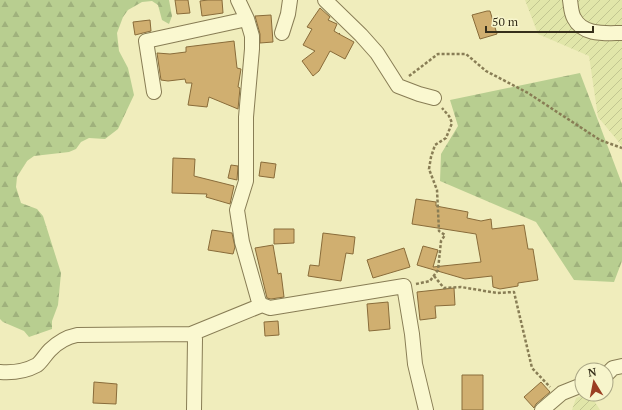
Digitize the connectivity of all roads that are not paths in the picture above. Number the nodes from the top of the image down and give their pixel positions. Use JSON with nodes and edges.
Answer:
{"nodes":[{"id":1,"x":238,"y":0,"type":"edge"},
{"id":2,"x":290,"y":0,"type":"edge"},
{"id":3,"x":325,"y":0,"type":"edge"},
{"id":4,"x":570,"y":0,"type":"edge"},
{"id":5,"x":247,"y":19,"type":"junction"},
{"id":6,"x":282,"y":33,"type":"dead end"},
{"id":7,"x":622,"y":33,"type":"edge"},
{"id":8,"x":154,"y":92,"type":"dead end"},
{"id":9,"x":434,"y":98,"type":"road end"},
{"id":10,"x":262,"y":305,"type":"junction"},
{"id":11,"x":191,"y":334,"type":"junction"},
{"id":12,"x":0,"y":372,"type":"edge"},
{"id":13,"x":574,"y":388,"type":"edge"},
{"id":14,"x":194,"y":410,"type":"edge"},
{"id":15,"x":426,"y":410,"type":"edge"},
{"id":16,"x":542,"y":410,"type":"edge"}],
"edges":[{"from":1,"to":5,"type":"street"},
{"from":2,"to":6,"type":"street"},
{"from":3,"to":9,"type":"street"},
{"from":4,"to":7,"type":"street"},
{"from":5,"to":8,"type":"street"},
{"from":5,"to":10,"type":"street"},
{"from":10,"to":11,"type":"street"},
{"from":10,"to":15,"type":"street"},
{"from":11,"to":12,"type":"street"},
{"from":11,"to":14,"type":"street"},
{"from":13,"to":16,"type":"street"}]}
